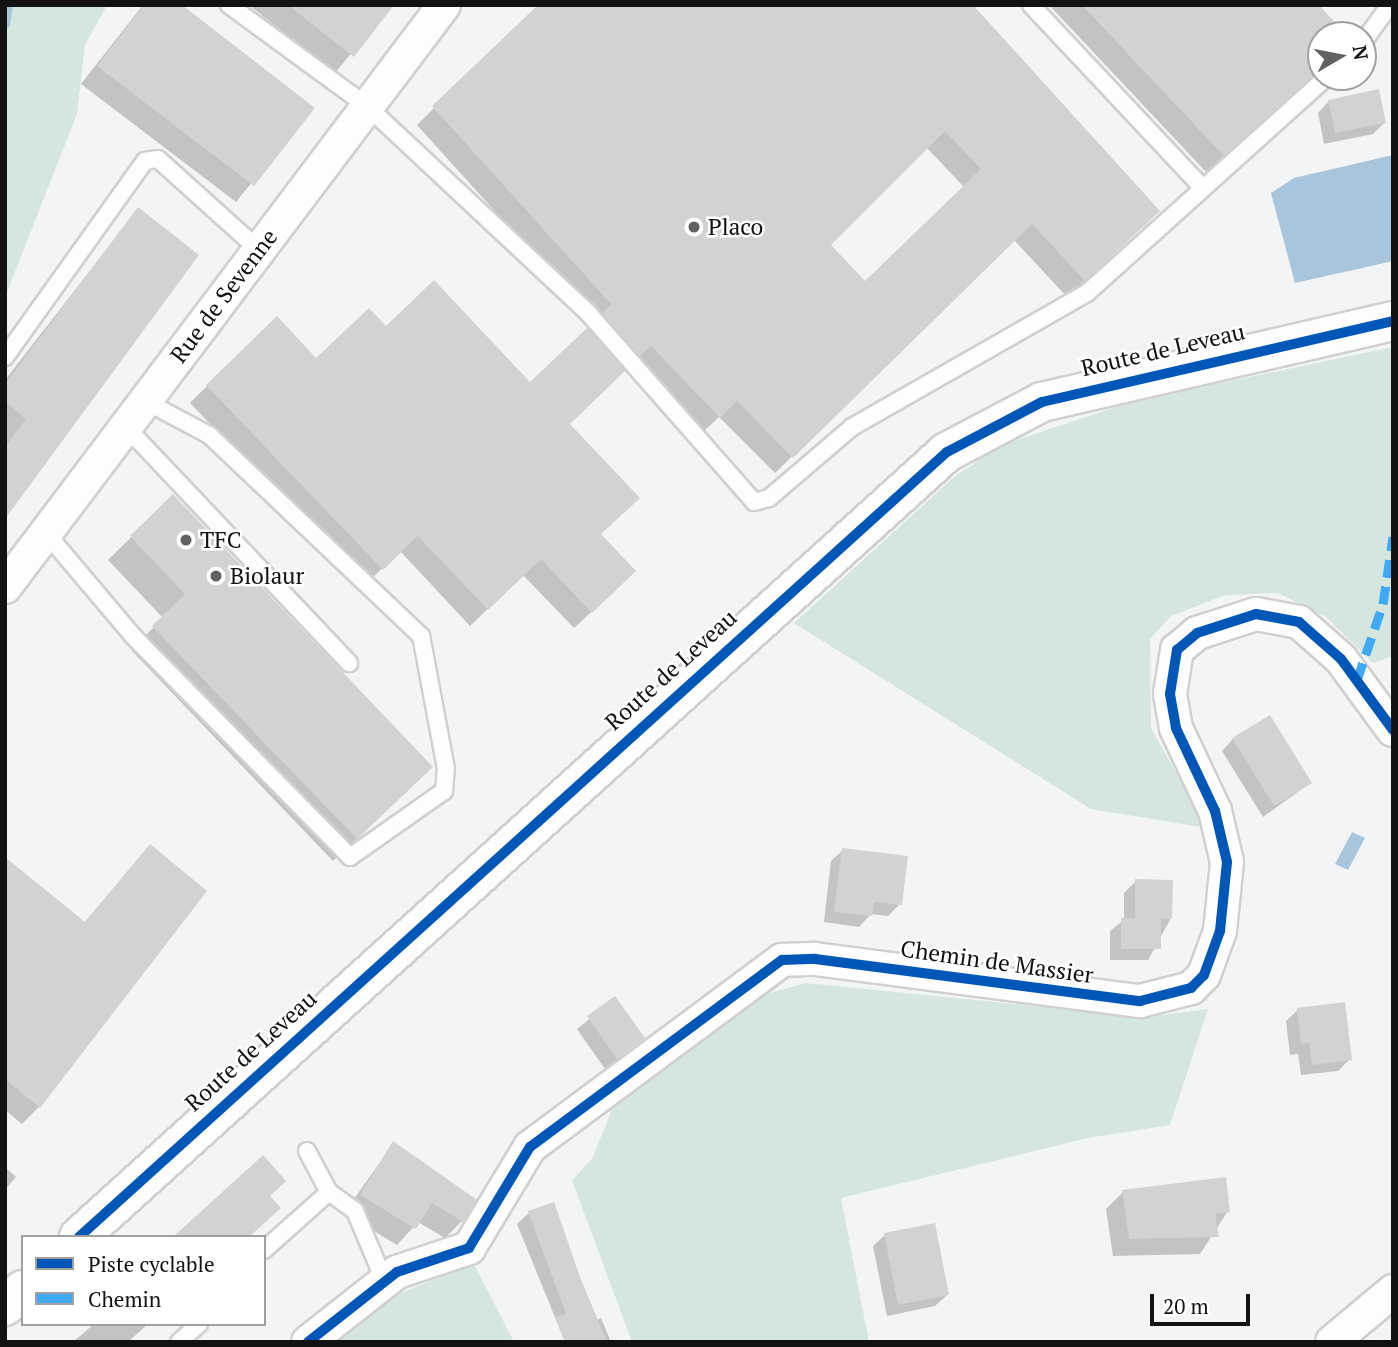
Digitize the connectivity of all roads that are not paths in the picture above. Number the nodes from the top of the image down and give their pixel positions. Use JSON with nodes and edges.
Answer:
{"nodes":[{"id":1,"x":229,"y":5,"type":"edge"},
{"id":2,"x":444,"y":5,"type":"edge"},
{"id":3,"x":1031,"y":5,"type":"edge"},
{"id":4,"x":1390,"y":5,"type":"edge"},
{"id":5,"x":1377,"y":23,"type":"edge"},
{"id":6,"x":1311,"y":91,"type":"edge"},
{"id":7,"x":367,"y":106,"type":"junction"},
{"id":8,"x":1203,"y":188,"type":"junction"},
{"id":9,"x":259,"y":250,"type":"junction"},
{"id":10,"x":1393,"y":321,"type":"edge"},
{"id":11,"x":5,"y":357,"type":"edge"},
{"id":12,"x":145,"y":401,"type":"junction"},
{"id":13,"x":125,"y":427,"type":"junction"},
{"id":14,"x":46,"y":533,"type":"junction"},
{"id":15,"x":5,"y":587,"type":"edge"},
{"id":16,"x":349,"y":663,"type":"dead end"},
{"id":17,"x":1393,"y":730,"type":"edge"},
{"id":18,"x":307,"y":1151,"type":"dead end"},
{"id":19,"x":329,"y":1192,"type":"junction"},
{"id":20,"x":81,"y":1235,"type":"edge"},
{"id":21,"x":266,"y":1248,"type":"edge"},
{"id":22,"x":384,"y":1280,"type":"junction"},
{"id":23,"x":1393,"y":1291,"type":"edge"},
{"id":24,"x":21,"y":1292,"type":"edge"},
{"id":25,"x":5,"y":1306,"type":"edge"},
{"id":26,"x":197,"y":1326,"type":"edge"},
{"id":27,"x":179,"y":1342,"type":"edge"},
{"id":28,"x":308,"y":1342,"type":"edge"},
{"id":29,"x":1332,"y":1342,"type":"edge"}],
"edges":[{"from":1,"to":7,"type":"lane"},
{"from":2,"to":7,"type":"street","name":"Rue de Sevenne"},
{"from":3,"to":8,"type":"lane"},
{"from":4,"to":5,"type":"lane"},
{"from":6,"to":8,"type":"lane"},
{"from":7,"to":8,"type":"lane"},
{"from":7,"to":9,"type":"street","name":"Rue de Sevenne"},
{"from":9,"to":11,"type":"lane"},
{"from":9,"to":12,"type":"street","name":"Rue de Sevenne"},
{"from":10,"to":20,"type":"street","name":"Route de Leveau"},
{"from":12,"to":13,"type":"street","name":"Rue de Sevenne"},
{"from":12,"to":14,"type":"lane"},
{"from":13,"to":14,"type":"street","name":"Rue de Sevenne"},
{"from":13,"to":16,"type":"lane"},
{"from":14,"to":15,"type":"street","name":"Rue de Sevenne"},
{"from":17,"to":22,"type":"street","name":"Chemin de Massier"},
{"from":18,"to":19,"type":"lane"},
{"from":19,"to":21,"type":"lane"},
{"from":19,"to":22,"type":"lane"},
{"from":22,"to":28,"type":"street","name":"Chemin de Massier"},
{"from":23,"to":29,"type":"street"},
{"from":24,"to":25,"type":"street"},
{"from":26,"to":27,"type":"lane"}]}
